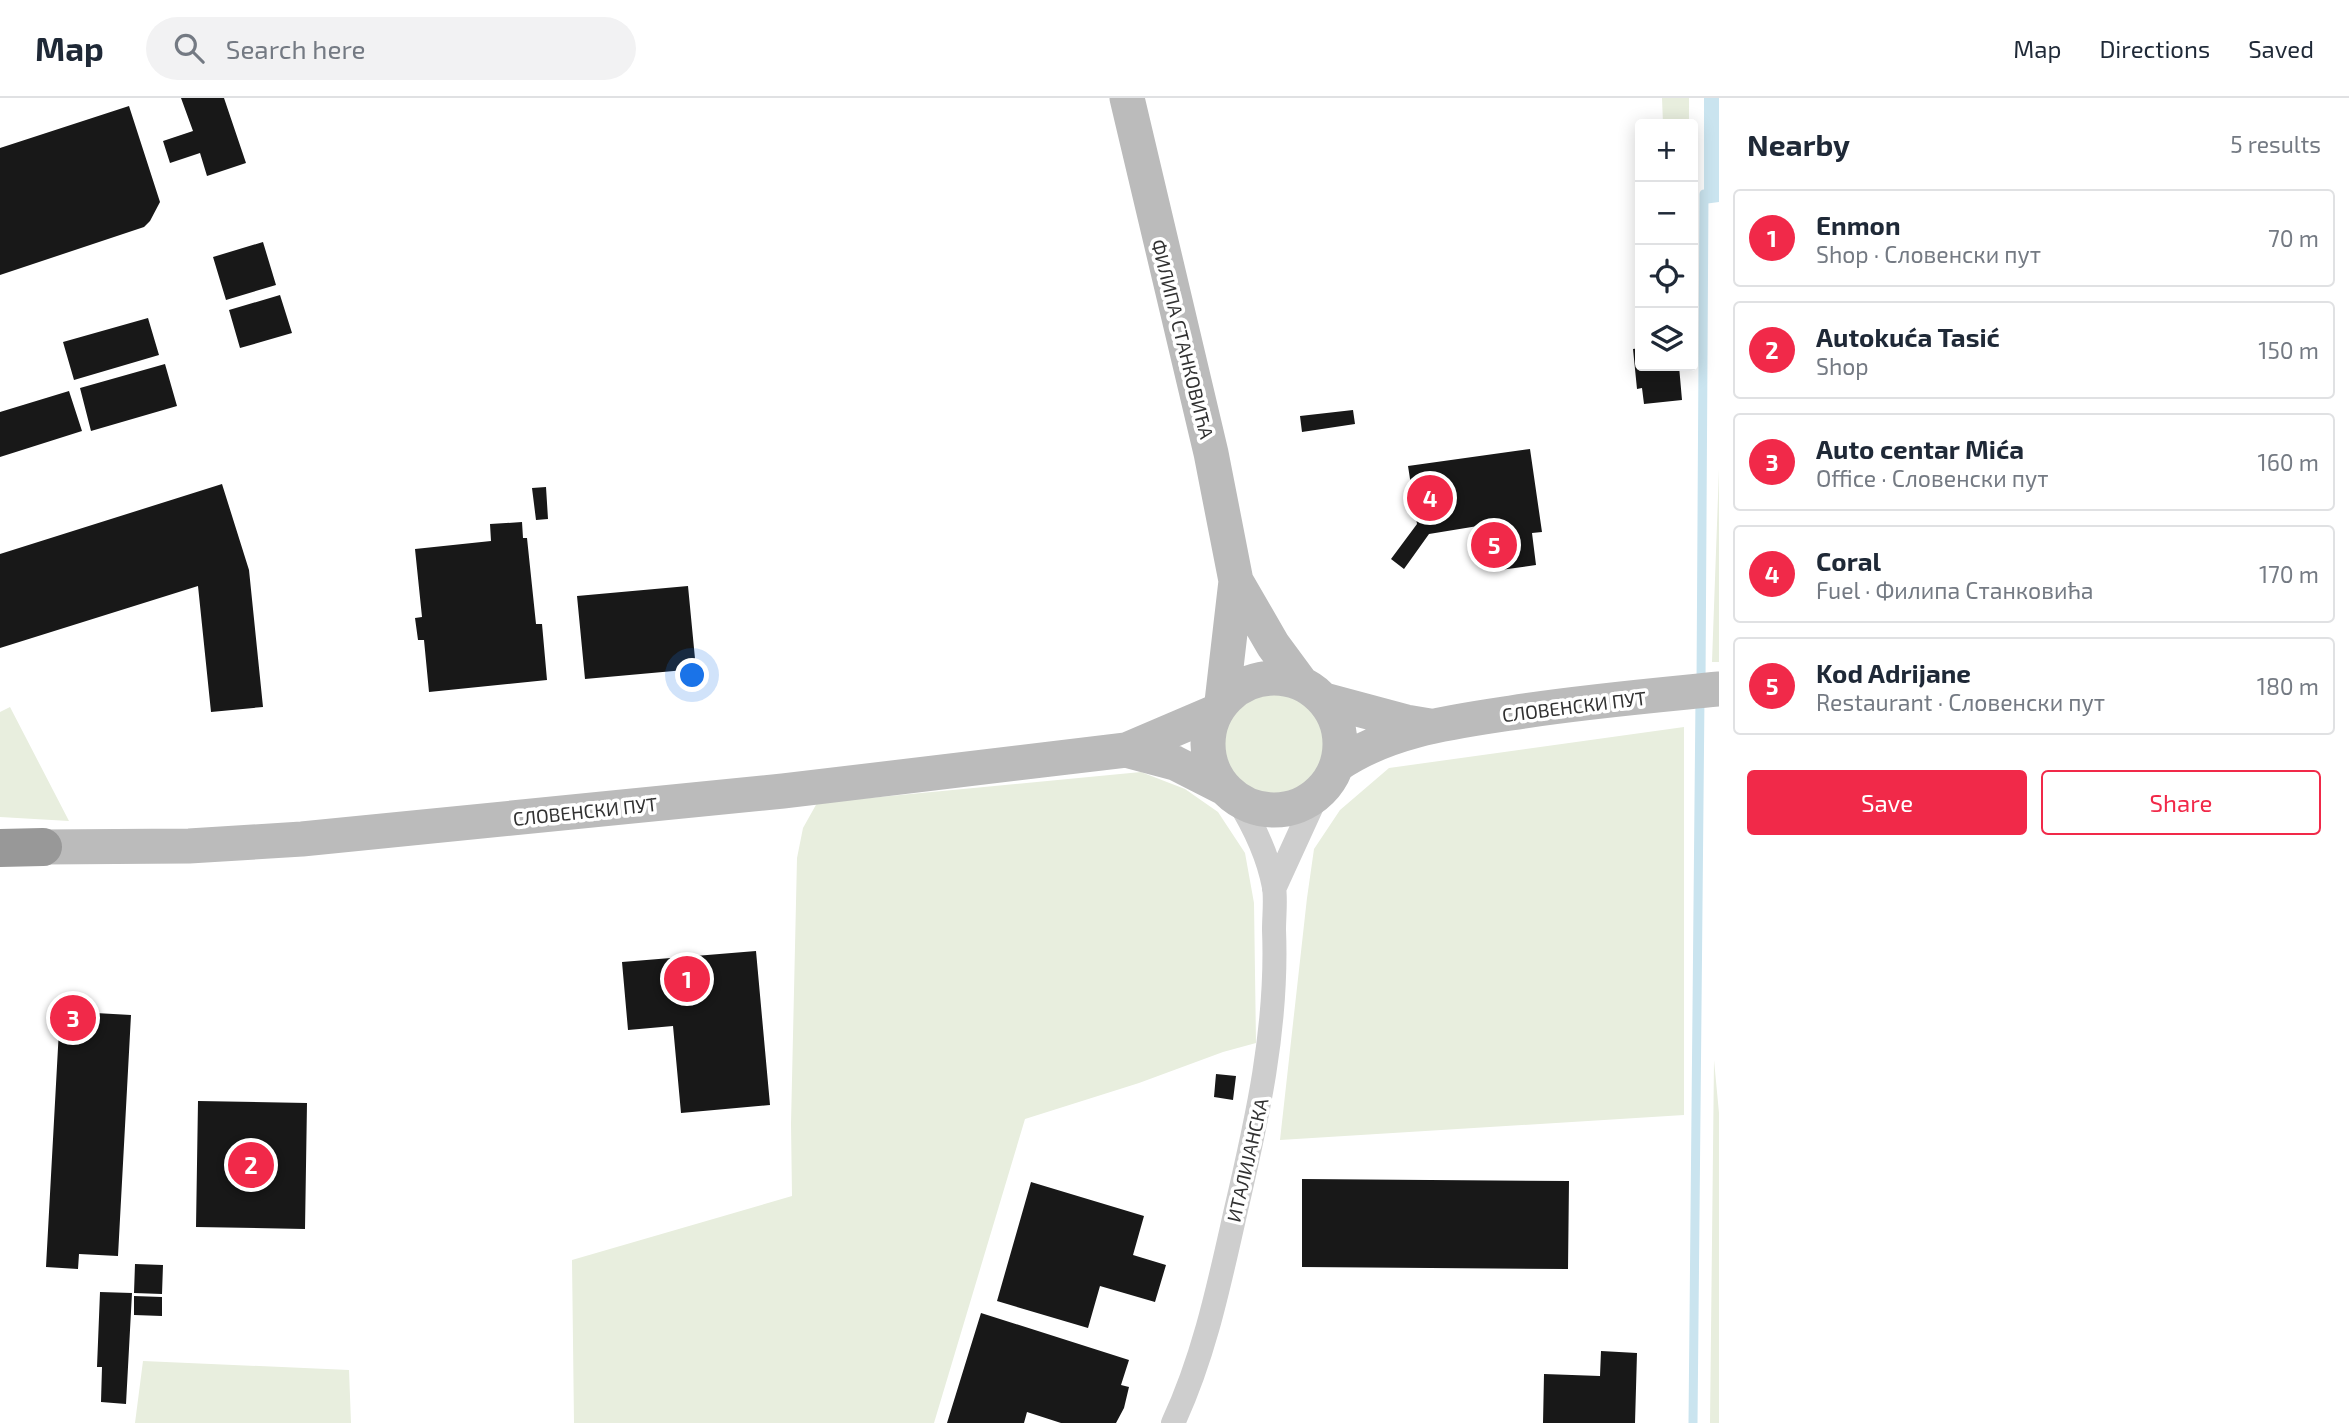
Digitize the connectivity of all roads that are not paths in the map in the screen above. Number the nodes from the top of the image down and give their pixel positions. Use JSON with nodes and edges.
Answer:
{"nodes":[{"id":1,"x":1127,"y":98,"type":"edge"},
{"id":2,"x":1236,"y":581,"type":"junction"},
{"id":3,"x":1719,"y":689,"type":"edge"},
{"id":4,"x":1313,"y":691,"type":"junction"},
{"id":5,"x":1219,"y":707,"type":"junction"},
{"id":6,"x":1430,"y":726,"type":"junction"},
{"id":7,"x":1126,"y":750,"type":"junction"},
{"id":8,"x":1337,"y":765,"type":"junction"},
{"id":9,"x":1231,"y":794,"type":"junction"},
{"id":10,"x":1317,"y":795,"type":"junction"},
{"id":11,"x":43,"y":847,"type":"joint"},
{"id":12,"x":0,"y":848,"type":"edge"},
{"id":13,"x":1274,"y":889,"type":"junction"},
{"id":14,"x":1173,"y":1423,"type":"edge"}],
"edges":[{"from":1,"to":2,"type":"main road","name":"ФИЛИПА СТАНКОВИЋА"},
{"from":2,"to":4,"type":"main road","name":"ФИЛИПА СТАНКОВИЋА"},
{"from":2,"to":5,"type":"main road","name":"ФИЛИПА СТАНКОВИЋА"},
{"from":3,"to":6,"type":"main road","name":"СЛОВЕНСКИ ПУТ"},
{"from":4,"to":5,"type":"main road"},
{"from":4,"to":6,"type":"main road","name":"СЛОВЕНСКИ ПУТ"},
{"from":4,"to":8,"type":"main road"},
{"from":5,"to":7,"type":"main road","name":"СЛОВЕНСКИ ПУТ"},
{"from":5,"to":9,"type":"main road"},
{"from":6,"to":8,"type":"main road","name":"СЛОВЕНСКИ ПУТ"},
{"from":7,"to":9,"type":"main road","name":"СЛОВЕНСКИ ПУТ"},
{"from":7,"to":11,"type":"main road","name":"СЛОВЕНСКИ ПУТ"},
{"from":8,"to":10,"type":"main road"},
{"from":9,"to":10,"type":"main road"},
{"from":9,"to":13,"type":"street","name":"ИТАЛИЈАНСКА"},
{"from":10,"to":13,"type":"street","name":"ИТАЛИЈАНСКА"},
{"from":11,"to":12,"type":"highway"},
{"from":13,"to":14,"type":"street","name":"ИТАЛИЈАНСКА"}]}
